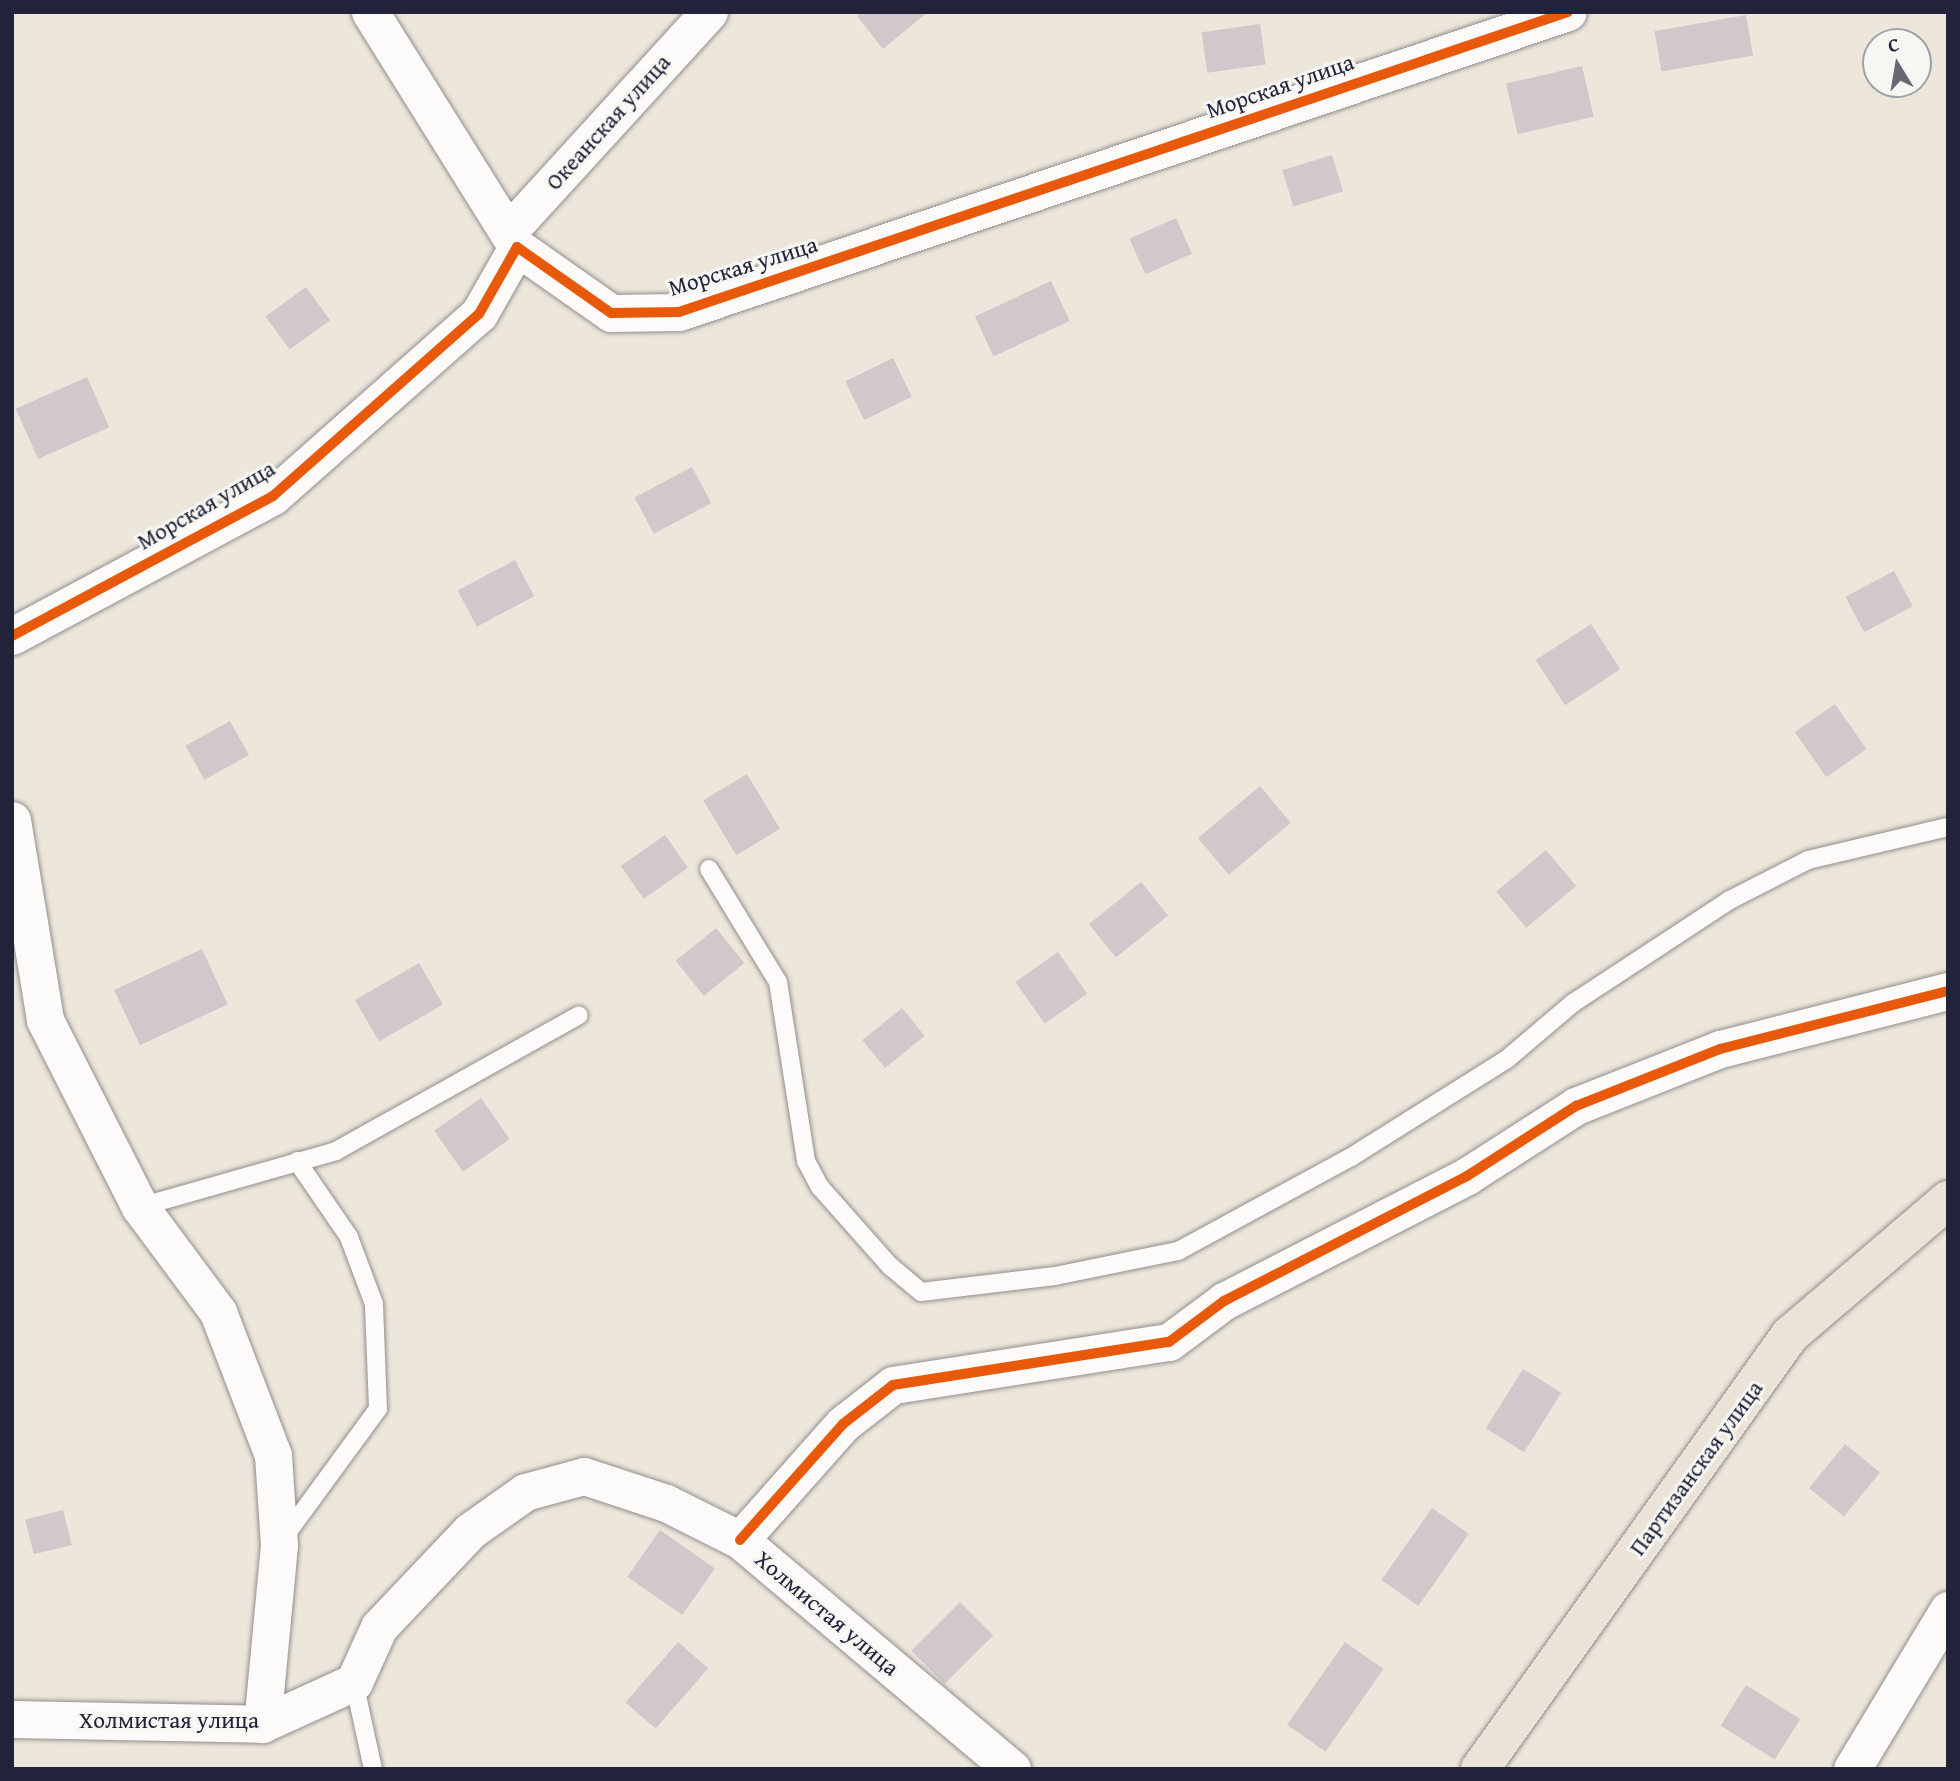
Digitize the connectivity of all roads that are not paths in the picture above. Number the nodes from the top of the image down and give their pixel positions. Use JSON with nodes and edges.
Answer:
{"nodes":[{"id":1,"x":370,"y":12,"type":"edge"},
{"id":2,"x":709,"y":12,"type":"edge"},
{"id":3,"x":1569,"y":12,"type":"edge"},
{"id":4,"x":512,"y":240,"type":"junction"},
{"id":5,"x":12,"y":636,"type":"edge"},
{"id":6,"x":12,"y":820,"type":"edge"},
{"id":7,"x":1948,"y":827,"type":"edge"},
{"id":8,"x":709,"y":869,"type":"dead end"},
{"id":9,"x":1948,"y":991,"type":"edge"},
{"id":10,"x":579,"y":1015,"type":"dead end"},
{"id":11,"x":297,"y":1161,"type":"junction"},
{"id":12,"x":1948,"y":1200,"type":"edge"},
{"id":13,"x":140,"y":1207,"type":"junction"},
{"id":14,"x":740,"y":1540,"type":"junction"},
{"id":15,"x":279,"y":1545,"type":"junction"},
{"id":16,"x":1948,"y":1610,"type":"edge"},
{"id":17,"x":354,"y":1682,"type":"junction"},
{"id":18,"x":12,"y":1719,"type":"edge"},
{"id":19,"x":262,"y":1724,"type":"junction"},
{"id":20,"x":373,"y":1769,"type":"edge"},
{"id":21,"x":1012,"y":1769,"type":"edge"},
{"id":22,"x":1480,"y":1769,"type":"edge"},
{"id":23,"x":1852,"y":1769,"type":"edge"}],
"edges":[{"from":1,"to":4,"type":"street"},
{"from":2,"to":4,"type":"street","name":"Океанская улица"},
{"from":3,"to":4,"type":"street","name":"Морская улица"},
{"from":4,"to":5,"type":"street","name":"Морская улица"},
{"from":6,"to":13,"type":"street"},
{"from":7,"to":8,"type":"lane"},
{"from":9,"to":14,"type":"street"},
{"from":10,"to":11,"type":"lane"},
{"from":11,"to":13,"type":"lane"},
{"from":11,"to":15,"type":"lane"},
{"from":12,"to":22,"type":"main road","name":"Партизанская улица"},
{"from":13,"to":15,"type":"street"},
{"from":14,"to":17,"type":"street","name":"Холмистая улица"},
{"from":14,"to":21,"type":"street","name":"Холмистая улица"},
{"from":15,"to":19,"type":"street"},
{"from":16,"to":23,"type":"street"},
{"from":17,"to":19,"type":"street","name":"Холмистая улица"},
{"from":17,"to":20,"type":"lane"},
{"from":18,"to":19,"type":"street","name":"Холмистая улица"}]}
